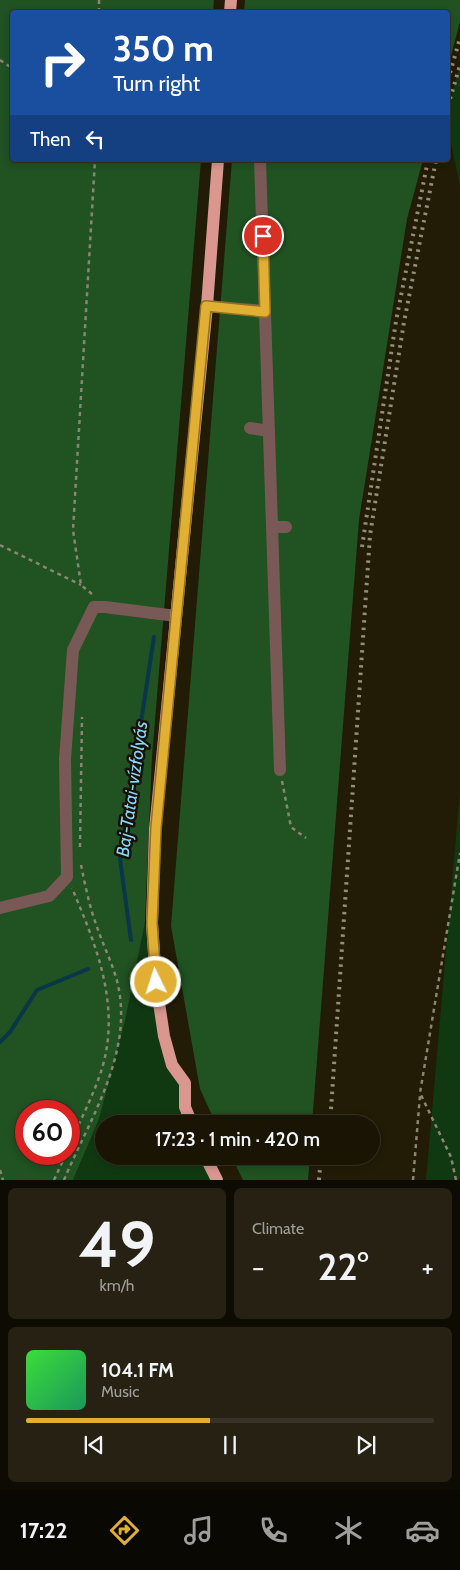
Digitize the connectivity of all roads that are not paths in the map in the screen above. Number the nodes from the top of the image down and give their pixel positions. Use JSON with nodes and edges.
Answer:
{"nodes":[{"id":1,"x":218,"y":162,"type":"edge"},
{"id":2,"x":260,"y":162,"type":"edge"},
{"id":3,"x":206,"y":306,"type":"junction"},
{"id":4,"x":265,"y":312,"type":"junction"},
{"id":5,"x":250,"y":428,"type":"dead end"},
{"id":6,"x":269,"y":431,"type":"junction"},
{"id":7,"x":272,"y":527,"type":"junction"},
{"id":8,"x":286,"y":528,"type":"dead end"},
{"id":9,"x":176,"y":616,"type":"junction"},
{"id":10,"x":280,"y":770,"type":"road end"},
{"id":11,"x":0,"y":908,"type":"edge"},
{"id":12,"x":188,"y":1115,"type":"edge"},
{"id":13,"x":210,"y":1165,"type":"edge"},
{"id":14,"x":217,"y":1180,"type":"edge"}],
"edges":[{"from":1,"to":3,"type":"main road"},
{"from":2,"to":4,"type":"street"},
{"from":3,"to":4,"type":"street"},
{"from":3,"to":9,"type":"main road"},
{"from":4,"to":6,"type":"street"},
{"from":5,"to":6,"type":"street"},
{"from":6,"to":7,"type":"street"},
{"from":7,"to":8,"type":"street"},
{"from":7,"to":10,"type":"street"},
{"from":9,"to":11,"type":"street"},
{"from":9,"to":12,"type":"main road"},
{"from":13,"to":14,"type":"main road"}]}
